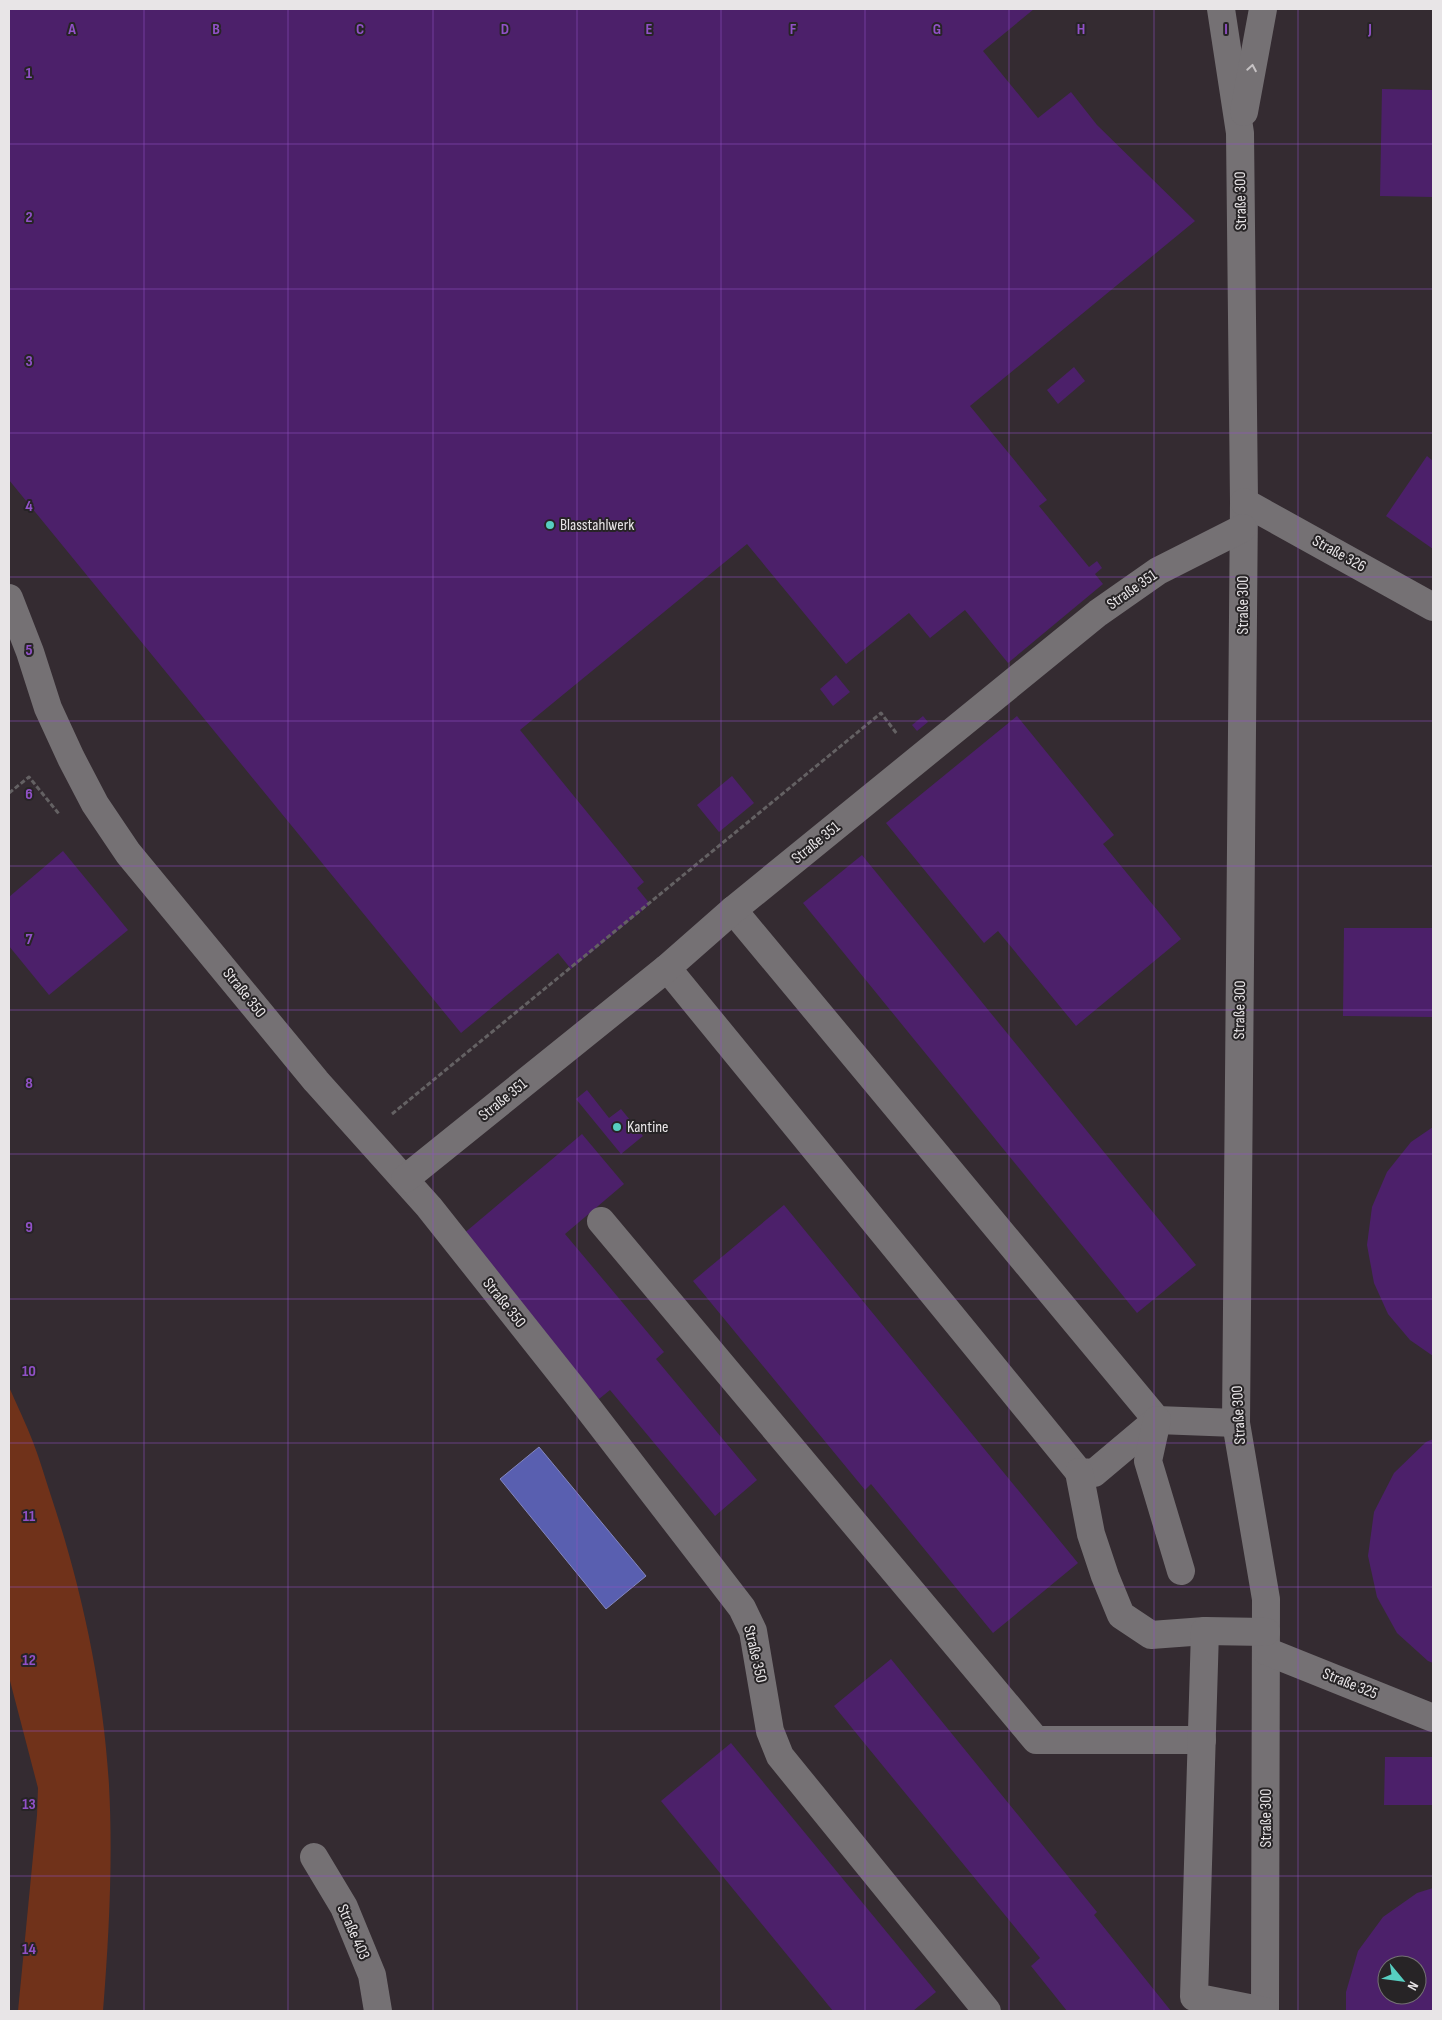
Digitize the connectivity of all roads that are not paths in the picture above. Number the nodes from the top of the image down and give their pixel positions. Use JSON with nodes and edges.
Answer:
{"nodes":[{"id":1,"x":1221,"y":9,"type":"edge"},
{"id":2,"x":1262,"y":9,"type":"edge"},
{"id":3,"x":1240,"y":133,"type":"junction"},
{"id":4,"x":1244,"y":502,"type":"junction"},
{"id":5,"x":1243,"y":528,"type":"junction"},
{"id":6,"x":9,"y":598,"type":"edge"},
{"id":7,"x":1433,"y":607,"type":"edge"},
{"id":8,"x":733,"y":910,"type":"junction"},
{"id":9,"x":667,"y":968,"type":"junction"},
{"id":10,"x":405,"y":1179,"type":"junction"},
{"id":11,"x":601,"y":1221,"type":"dead end"},
{"id":12,"x":1157,"y":1420,"type":"junction"},
{"id":13,"x":1236,"y":1422,"type":"junction"},
{"id":14,"x":1079,"y":1472,"type":"junction"},
{"id":15,"x":1181,"y":1570,"type":"dead end"},
{"id":16,"x":1206,"y":1631,"type":"junction"},
{"id":17,"x":1266,"y":1641,"type":"junction"},
{"id":18,"x":1433,"y":1718,"type":"edge"},
{"id":19,"x":1202,"y":1740,"type":"junction"},
{"id":20,"x":314,"y":1857,"type":"dead end"},
{"id":21,"x":378,"y":2011,"type":"edge"},
{"id":22,"x":987,"y":2011,"type":"edge"},
{"id":23,"x":1264,"y":2011,"type":"edge"}],
"edges":[{"from":1,"to":3,"type":"street","name":"Straße 300"},
{"from":3,"to":2,"type":"street","one_way":true},
{"from":3,"to":4,"type":"street","name":"Straße 300"},
{"from":4,"to":5,"type":"street","name":"Straße 300"},
{"from":4,"to":7,"type":"street","name":"Straße 326"},
{"from":5,"to":8,"type":"street","name":"Straße 351"},
{"from":5,"to":13,"type":"street","name":"Straße 300"},
{"from":6,"to":10,"type":"street","name":"Straße 350"},
{"from":8,"to":9,"type":"street","name":"Straße 351"},
{"from":8,"to":12,"type":"street"},
{"from":9,"to":10,"type":"street","name":"Straße 351"},
{"from":9,"to":14,"type":"street"},
{"from":10,"to":22,"type":"street","name":"Straße 350"},
{"from":11,"to":19,"type":"street"},
{"from":12,"to":13,"type":"street"},
{"from":12,"to":14,"type":"street"},
{"from":12,"to":15,"type":"street"},
{"from":13,"to":17,"type":"street","name":"Straße 300"},
{"from":14,"to":16,"type":"street"},
{"from":16,"to":17,"type":"street"},
{"from":16,"to":19,"type":"street"},
{"from":17,"to":18,"type":"street","name":"Straße 325"},
{"from":17,"to":23,"type":"street","name":"Straße 300"},
{"from":19,"to":23,"type":"street"},
{"from":20,"to":21,"type":"street","name":"Straße 403"}]}
